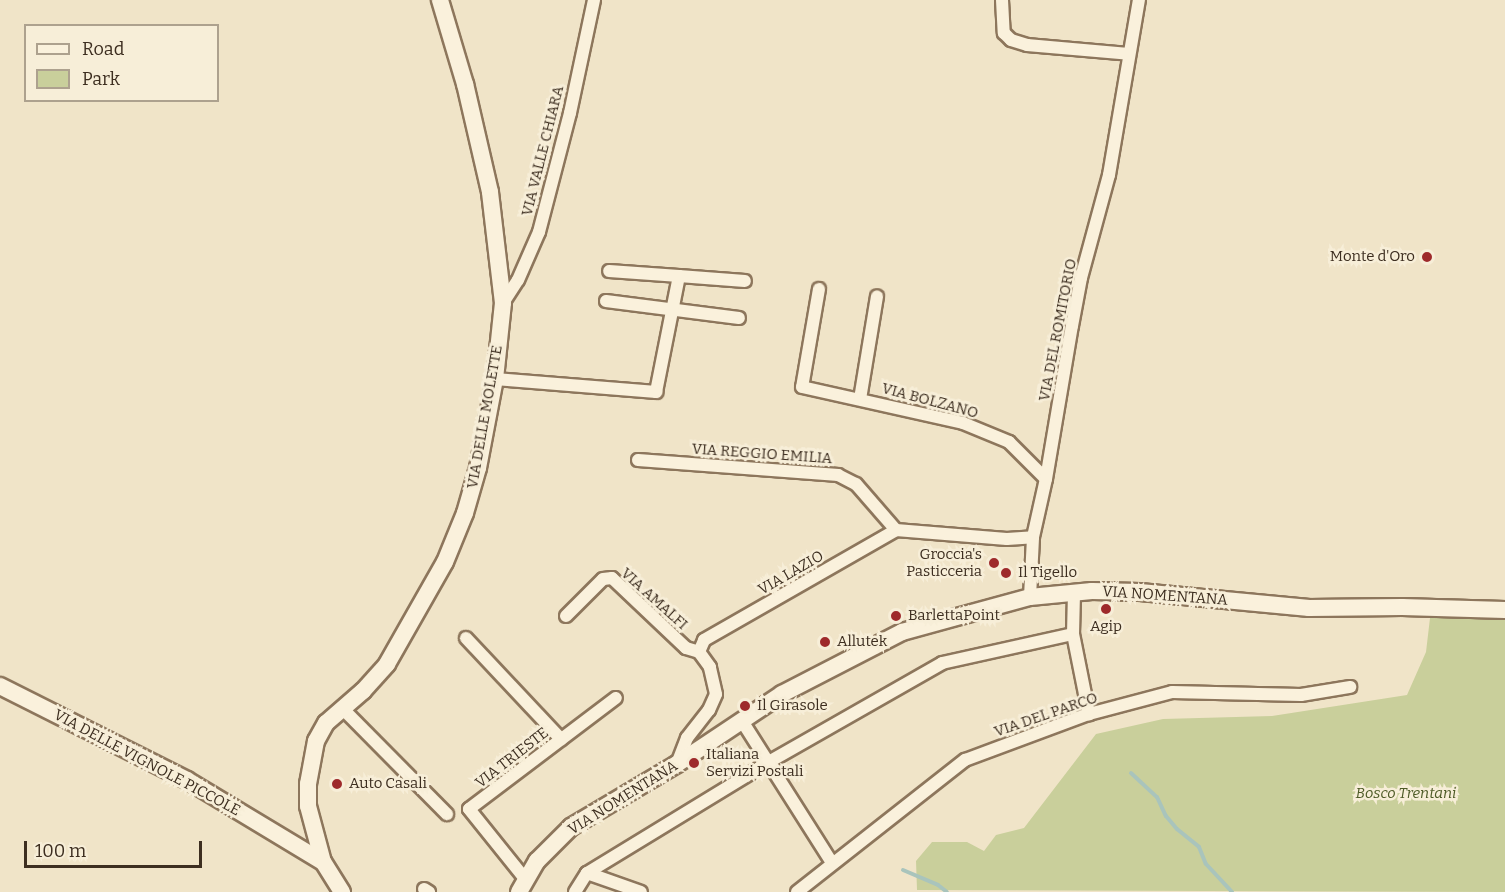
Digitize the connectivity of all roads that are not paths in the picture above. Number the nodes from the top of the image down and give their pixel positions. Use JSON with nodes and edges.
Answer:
{"nodes":[{"id":1,"x":440,"y":0,"type":"edge"},
{"id":2,"x":594,"y":0,"type":"edge"},
{"id":3,"x":1002,"y":0,"type":"edge"},
{"id":4,"x":1139,"y":0,"type":"edge"},
{"id":5,"x":1129,"y":54,"type":"junction"},
{"id":6,"x":609,"y":272,"type":"dead end"},
{"id":7,"x":679,"y":276,"type":"junction"},
{"id":8,"x":745,"y":280,"type":"dead end"},
{"id":9,"x":819,"y":289,"type":"dead end"},
{"id":10,"x":877,"y":296,"type":"dead end"},
{"id":11,"x":606,"y":301,"type":"dead end"},
{"id":12,"x":503,"y":303,"type":"junction"},
{"id":13,"x":674,"y":310,"type":"junction"},
{"id":14,"x":739,"y":318,"type":"dead end"},
{"id":15,"x":495,"y":379,"type":"junction"},
{"id":16,"x":860,"y":399,"type":"junction"},
{"id":17,"x":638,"y":460,"type":"dead end"},
{"id":18,"x":1046,"y":479,"type":"junction"},
{"id":19,"x":896,"y":530,"type":"junction"},
{"id":20,"x":1033,"y":537,"type":"junction"},
{"id":21,"x":1074,"y":592,"type":"junction"},
{"id":22,"x":1030,"y":597,"type":"junction"},
{"id":23,"x":1505,"y":610,"type":"edge"},
{"id":24,"x":566,"y":616,"type":"dead end"},
{"id":25,"x":1073,"y":634,"type":"junction"},
{"id":26,"x":466,"y":638,"type":"dead end"},
{"id":27,"x":699,"y":652,"type":"junction"},
{"id":28,"x":0,"y":686,"type":"edge"},
{"id":29,"x":1350,"y":687,"type":"dead end"},
{"id":30,"x":616,"y":698,"type":"dead end"},
{"id":31,"x":343,"y":709,"type":"junction"},
{"id":32,"x":1089,"y":714,"type":"junction"},
{"id":33,"x":741,"y":721,"type":"junction"},
{"id":34,"x":561,"y":739,"type":"junction"},
{"id":35,"x":677,"y":764,"type":"junction"},
{"id":36,"x":767,"y":764,"type":"junction"},
{"id":37,"x":447,"y":814,"type":"dead end"},
{"id":38,"x":323,"y":862,"type":"junction"},
{"id":39,"x":831,"y":863,"type":"junction"},
{"id":40,"x":587,"y":873,"type":"junction"},
{"id":41,"x":523,"y":886,"type":"edge"},
{"id":42,"x":342,"y":892,"type":"edge"},
{"id":43,"x":575,"y":892,"type":"edge"},
{"id":44,"x":641,"y":892,"type":"edge"},
{"id":45,"x":797,"y":892,"type":"edge"}],
"edges":[{"from":1,"to":12,"type":"street","name":"VIA DELLE MOLETTE"},
{"from":2,"to":12,"type":"street","name":"VIA VALLE CHIARA"},
{"from":3,"to":5,"type":"street"},
{"from":4,"to":5,"type":"street","name":"VIA DEL ROMITORIO"},
{"from":5,"to":18,"type":"street","name":"VIA DEL ROMITORIO"},
{"from":6,"to":7,"type":"street"},
{"from":7,"to":8,"type":"street"},
{"from":7,"to":13,"type":"street"},
{"from":9,"to":16,"type":"street","name":"VIA BOLZANO"},
{"from":10,"to":16,"type":"street","name":"VIA BOLZANO"},
{"from":11,"to":13,"type":"street"},
{"from":12,"to":15,"type":"street","name":"VIA DELLE MOLETTE"},
{"from":13,"to":14,"type":"street"},
{"from":13,"to":15,"type":"street"},
{"from":15,"to":31,"type":"street","name":"VIA DELLE MOLETTE"},
{"from":16,"to":18,"type":"street","name":"VIA BOLZANO"},
{"from":17,"to":19,"type":"street","name":"VIA REGGIO EMILIA"},
{"from":18,"to":20,"type":"street","name":"VIA DEL ROMITORIO"},
{"from":19,"to":20,"type":"street"},
{"from":19,"to":27,"type":"street","name":"VIA LAZIO"},
{"from":20,"to":22,"type":"street","name":"VIA DEL ROMITORIO"},
{"from":21,"to":22,"type":"street","name":"VIA NOMENTANA"},
{"from":21,"to":23,"type":"street","name":"VIA NOMENTANA"},
{"from":21,"to":25,"type":"street"},
{"from":22,"to":33,"type":"street","name":"VIA NOMENTANA"},
{"from":24,"to":27,"type":"street","name":"VIA AMALFI"},
{"from":25,"to":32,"type":"street"},
{"from":25,"to":36,"type":"street"},
{"from":26,"to":34,"type":"street"},
{"from":27,"to":35,"type":"street"},
{"from":28,"to":38,"type":"street","name":"VIA DELLE VIGNOLE PICCOLE"},
{"from":29,"to":32,"type":"street","name":"VIA DEL PARCO"},
{"from":30,"to":34,"type":"street","name":"VIA TRIESTE"},
{"from":31,"to":37,"type":"street"},
{"from":31,"to":38,"type":"street","name":"VIA DELLE MOLETTE"},
{"from":32,"to":39,"type":"street","name":"VIA DEL PARCO"},
{"from":33,"to":35,"type":"street","name":"VIA NOMENTANA"},
{"from":33,"to":36,"type":"street"},
{"from":34,"to":41,"type":"street","name":"VIA TRIESTE"},
{"from":35,"to":41,"type":"street","name":"VIA NOMENTANA"},
{"from":36,"to":39,"type":"street"},
{"from":36,"to":40,"type":"street"},
{"from":38,"to":42,"type":"street","name":"VIA DELLE MOLETTE"},
{"from":39,"to":45,"type":"street","name":"VIA DEL PARCO"},
{"from":40,"to":43,"type":"street"},
{"from":40,"to":44,"type":"street"}]}
